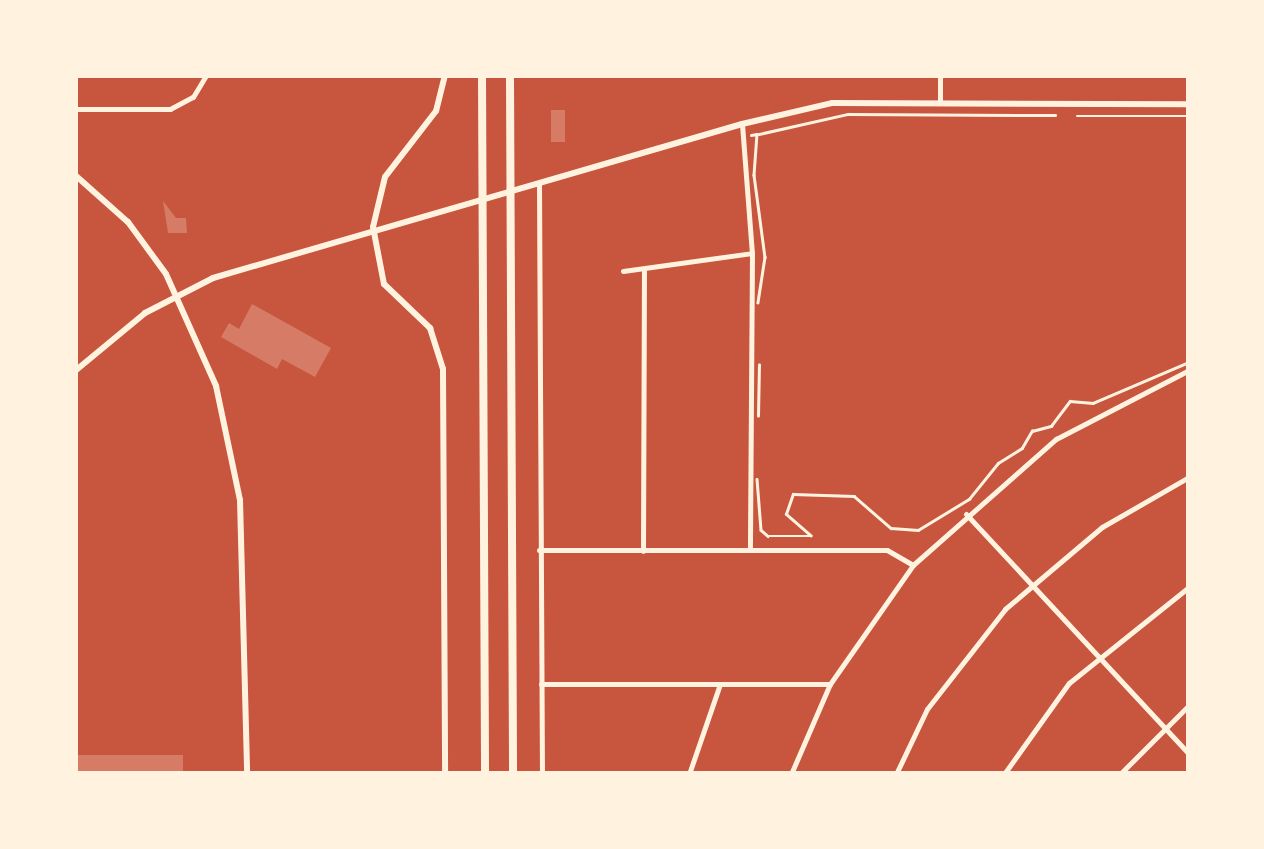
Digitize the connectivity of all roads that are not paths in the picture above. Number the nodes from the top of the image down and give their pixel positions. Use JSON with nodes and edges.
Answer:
{"nodes":[{"id":1,"x":206,"y":75,"type":"edge"},
{"id":2,"x":445,"y":75,"type":"edge"},
{"id":3,"x":482,"y":75,"type":"edge"},
{"id":4,"x":510,"y":75,"type":"edge"},
{"id":5,"x":940,"y":75,"type":"edge"},
{"id":6,"x":940,"y":103,"type":"junction"},
{"id":7,"x":1189,"y":104,"type":"edge"},
{"id":8,"x":75,"y":109,"type":"edge"},
{"id":9,"x":742,"y":124,"type":"junction"},
{"id":10,"x":75,"y":175,"type":"edge"},
{"id":11,"x":539,"y":184,"type":"junction"},
{"id":12,"x":511,"y":192,"type":"junction"},
{"id":13,"x":482,"y":200,"type":"junction"},
{"id":14,"x":373,"y":227,"type":"junction"},
{"id":15,"x":752,"y":253,"type":"junction"},
{"id":16,"x":644,"y":270,"type":"junction"},
{"id":17,"x":622,"y":272,"type":"dead end"},
{"id":18,"x":178,"y":292,"type":"junction"},
{"id":19,"x":1189,"y":370,"type":"edge"},
{"id":20,"x":75,"y":371,"type":"edge"},
{"id":21,"x":1189,"y":476,"type":"edge"},
{"id":22,"x":966,"y":514,"type":"junction"},
{"id":23,"x":539,"y":550,"type":"junction"},
{"id":24,"x":642,"y":550,"type":"junction"},
{"id":25,"x":750,"y":550,"type":"junction"},
{"id":26,"x":912,"y":565,"type":"junction"},
{"id":27,"x":1033,"y":583,"type":"junction"},
{"id":28,"x":1189,"y":587,"type":"edge"},
{"id":29,"x":1098,"y":657,"type":"junction"},
{"id":30,"x":541,"y":684,"type":"junction"},
{"id":31,"x":720,"y":684,"type":"junction"},
{"id":32,"x":830,"y":684,"type":"junction"},
{"id":33,"x":1189,"y":705,"type":"edge"},
{"id":34,"x":1164,"y":728,"type":"junction"},
{"id":35,"x":1189,"y":754,"type":"edge"},
{"id":36,"x":247,"y":774,"type":"edge"},
{"id":37,"x":445,"y":774,"type":"edge"},
{"id":38,"x":485,"y":774,"type":"edge"},
{"id":39,"x":513,"y":774,"type":"edge"},
{"id":40,"x":542,"y":774,"type":"edge"},
{"id":41,"x":690,"y":774,"type":"edge"},
{"id":42,"x":791,"y":774,"type":"edge"},
{"id":43,"x":896,"y":774,"type":"edge"},
{"id":44,"x":1004,"y":774,"type":"edge"},
{"id":45,"x":1120,"y":774,"type":"edge"}],
"edges":[{"from":1,"to":8,"type":"street"},
{"from":2,"to":14,"type":"street"},
{"from":3,"to":13,"type":"main road"},
{"from":4,"to":12,"type":"main road"},
{"from":5,"to":6,"type":"street"},
{"from":6,"to":7,"type":"street"},
{"from":6,"to":9,"type":"street"},
{"from":9,"to":11,"type":"street"},
{"from":9,"to":15,"type":"street"},
{"from":10,"to":18,"type":"street"},
{"from":11,"to":12,"type":"street"},
{"from":11,"to":23,"type":"street"},
{"from":12,"to":13,"type":"street"},
{"from":12,"to":39,"type":"main road"},
{"from":13,"to":14,"type":"street"},
{"from":13,"to":38,"type":"main road"},
{"from":14,"to":18,"type":"street"},
{"from":14,"to":37,"type":"street"},
{"from":15,"to":16,"type":"street"},
{"from":15,"to":25,"type":"street"},
{"from":16,"to":17,"type":"street"},
{"from":16,"to":24,"type":"street"},
{"from":18,"to":20,"type":"street"},
{"from":18,"to":36,"type":"street"},
{"from":19,"to":22,"type":"street"},
{"from":21,"to":27,"type":"street"},
{"from":22,"to":26,"type":"street"},
{"from":22,"to":27,"type":"street"},
{"from":23,"to":24,"type":"street"},
{"from":23,"to":30,"type":"street"},
{"from":24,"to":25,"type":"street"},
{"from":25,"to":26,"type":"street"},
{"from":26,"to":32,"type":"street"},
{"from":27,"to":29,"type":"street"},
{"from":27,"to":43,"type":"street"},
{"from":28,"to":29,"type":"street"},
{"from":29,"to":34,"type":"street"},
{"from":29,"to":44,"type":"street"},
{"from":30,"to":31,"type":"street"},
{"from":30,"to":40,"type":"street"},
{"from":31,"to":32,"type":"street"},
{"from":31,"to":41,"type":"street"},
{"from":32,"to":42,"type":"street"},
{"from":33,"to":34,"type":"street"},
{"from":34,"to":35,"type":"street"},
{"from":34,"to":45,"type":"street"}]}
